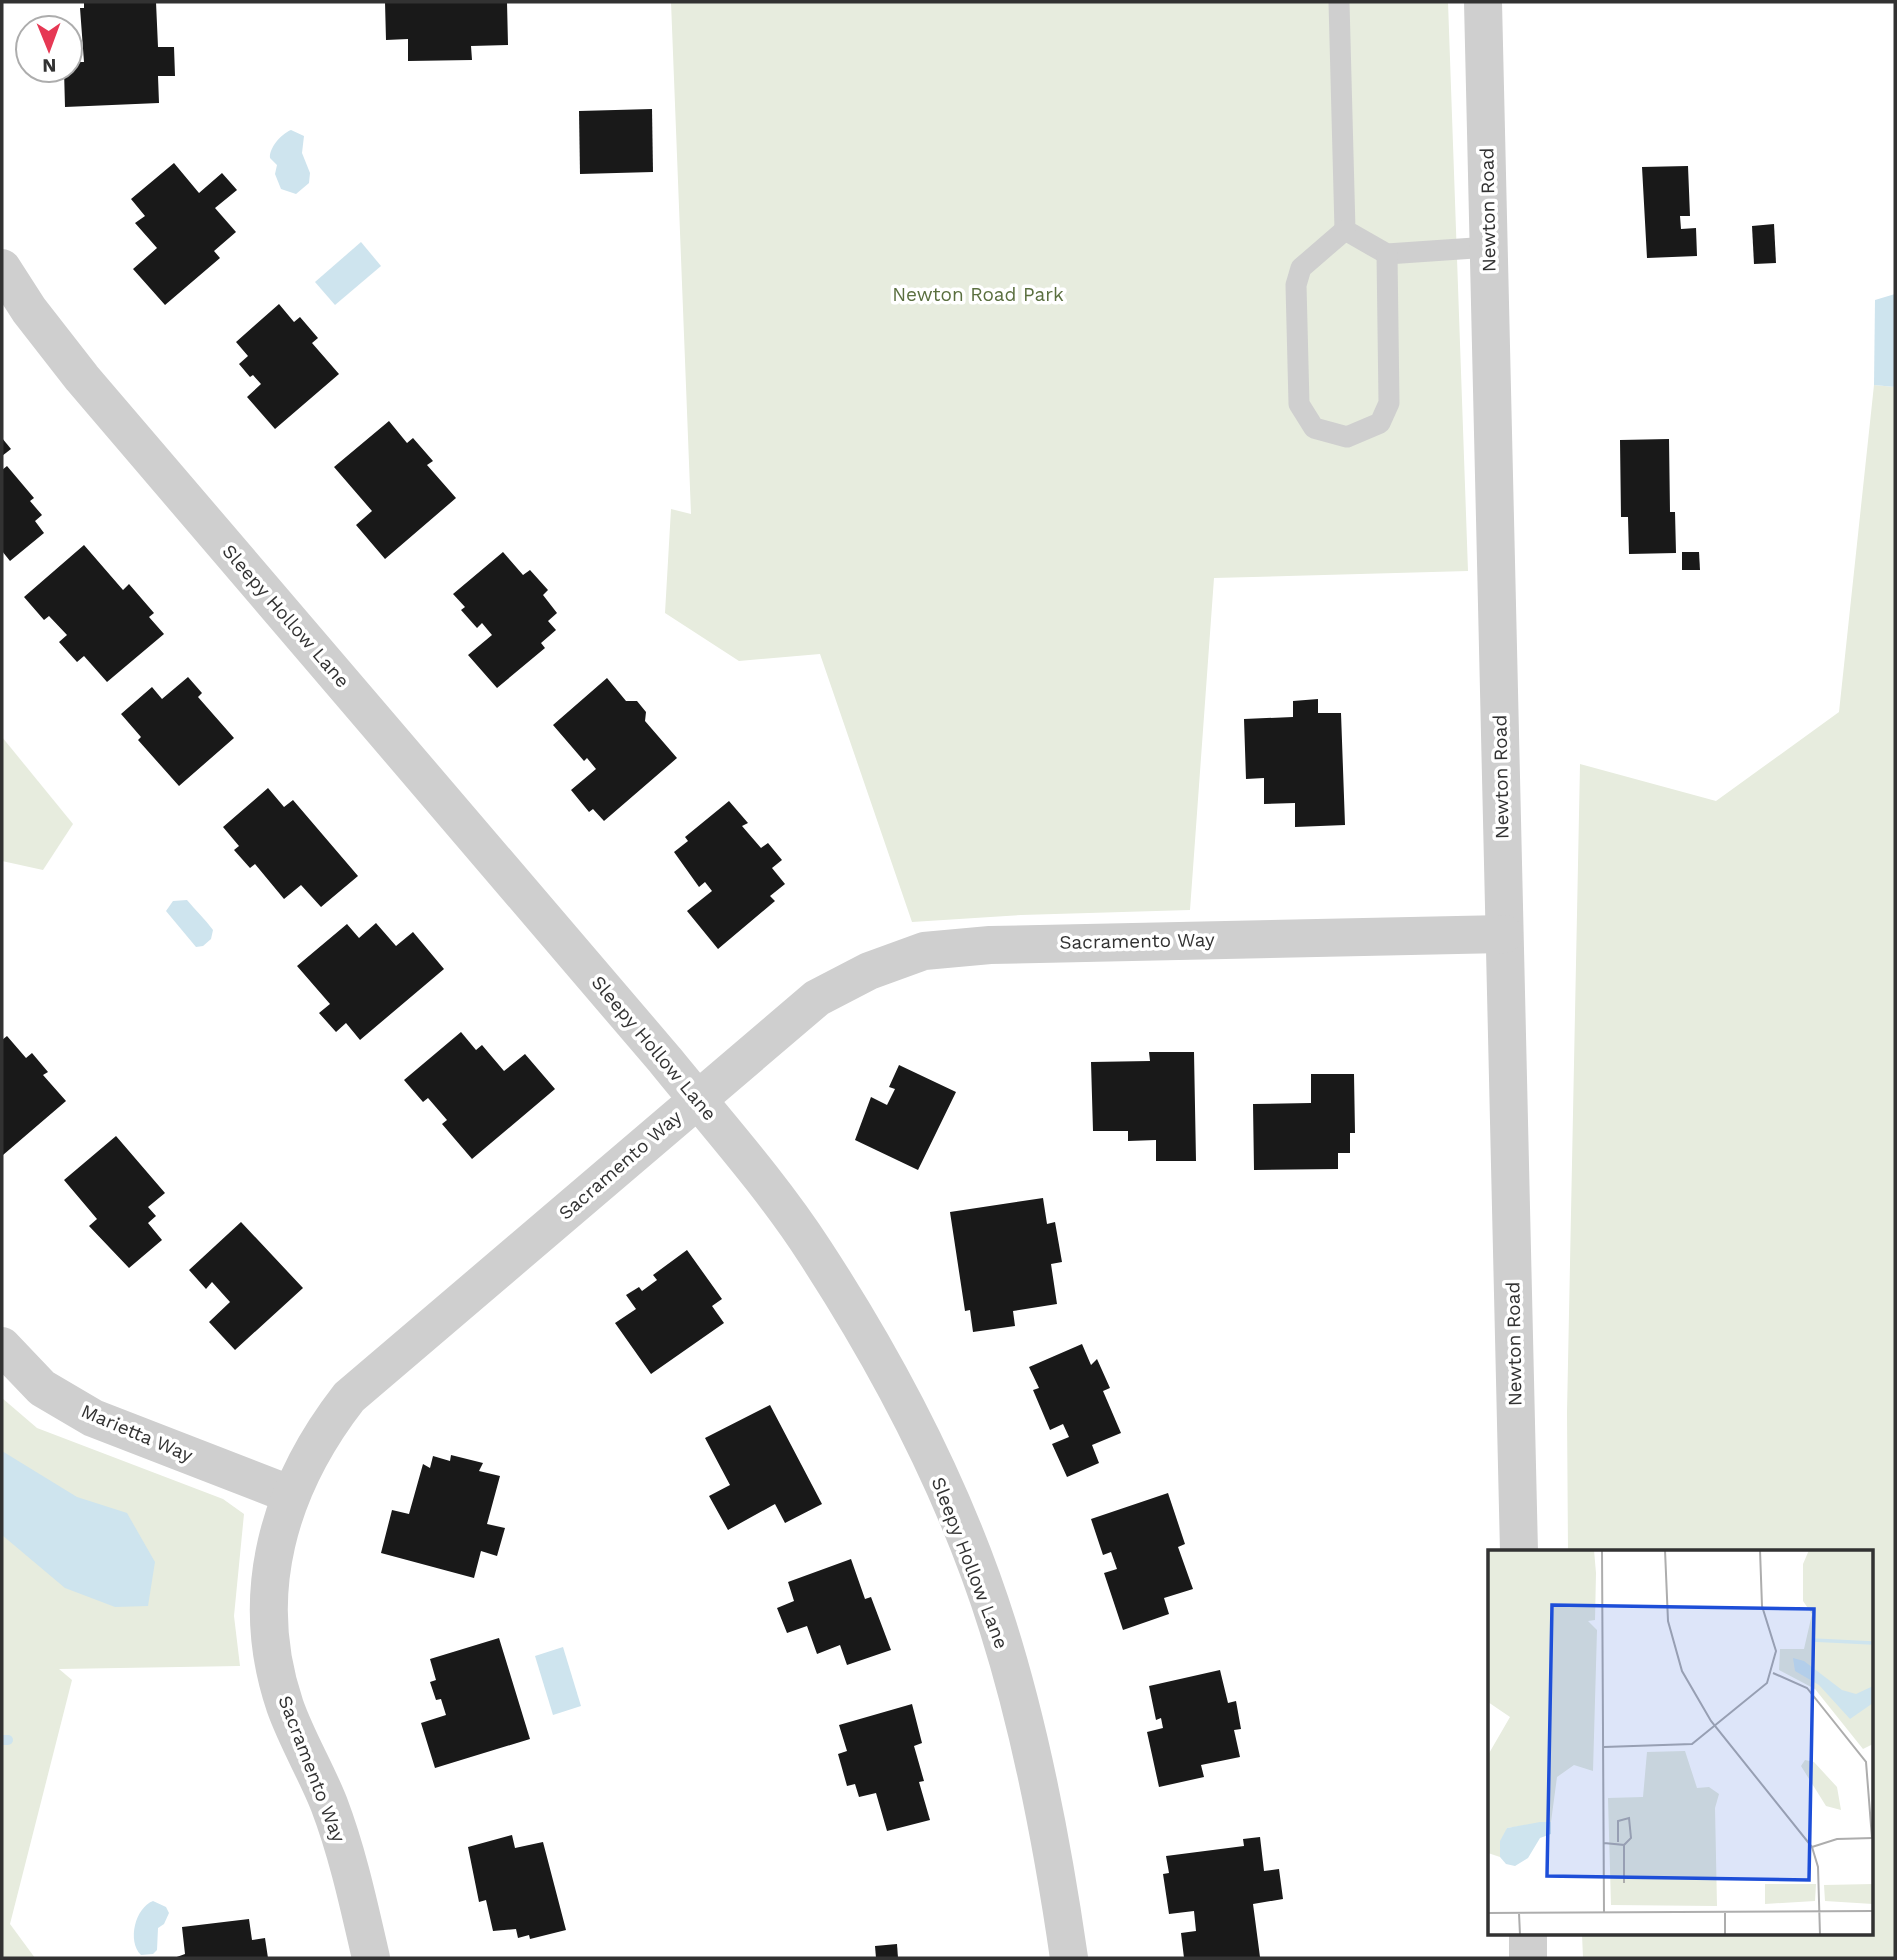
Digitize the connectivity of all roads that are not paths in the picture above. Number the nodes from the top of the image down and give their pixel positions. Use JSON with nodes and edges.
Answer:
{"nodes":[{"id":1,"x":1339,"y":2,"type":"edge"},
{"id":2,"x":1483,"y":2,"type":"edge"},
{"id":3,"x":1345,"y":230,"type":"junction"},
{"id":4,"x":1489,"y":247,"type":"junction"},
{"id":5,"x":1387,"y":254,"type":"junction"},
{"id":6,"x":2,"y":268,"type":"edge"},
{"id":7,"x":1504,"y":934,"type":"junction"},
{"id":8,"x":696,"y":1099,"type":"junction"},
{"id":9,"x":2,"y":1346,"type":"edge"},
{"id":10,"x":289,"y":1494,"type":"junction"},
{"id":11,"x":1519,"y":1550,"type":"edge"},
{"id":12,"x":1528,"y":1936,"type":"edge"},
{"id":13,"x":371,"y":1958,"type":"edge"},
{"id":14,"x":1069,"y":1958,"type":"edge"},
{"id":15,"x":1528,"y":1958,"type":"edge"}],
"edges":[{"from":1,"to":3,"type":"lane"},
{"from":2,"to":4,"type":"street","name":"Newton Road"},
{"from":3,"to":5,"type":"lane"},
{"from":3,"to":5,"type":"lane"},
{"from":4,"to":5,"type":"lane"},
{"from":4,"to":7,"type":"street","name":"Newton Road"},
{"from":6,"to":8,"type":"street","name":"Sleepy Hollow Lane"},
{"from":7,"to":8,"type":"street","name":"Sacramento Way"},
{"from":7,"to":11,"type":"street","name":"Newton Road"},
{"from":8,"to":10,"type":"street","name":"Sacramento Way"},
{"from":8,"to":14,"type":"street","name":"Sleepy Hollow Lane"},
{"from":9,"to":10,"type":"street","name":"Marietta Way"},
{"from":10,"to":13,"type":"street","name":"Sacramento Way"},
{"from":12,"to":15,"type":"street"}]}
